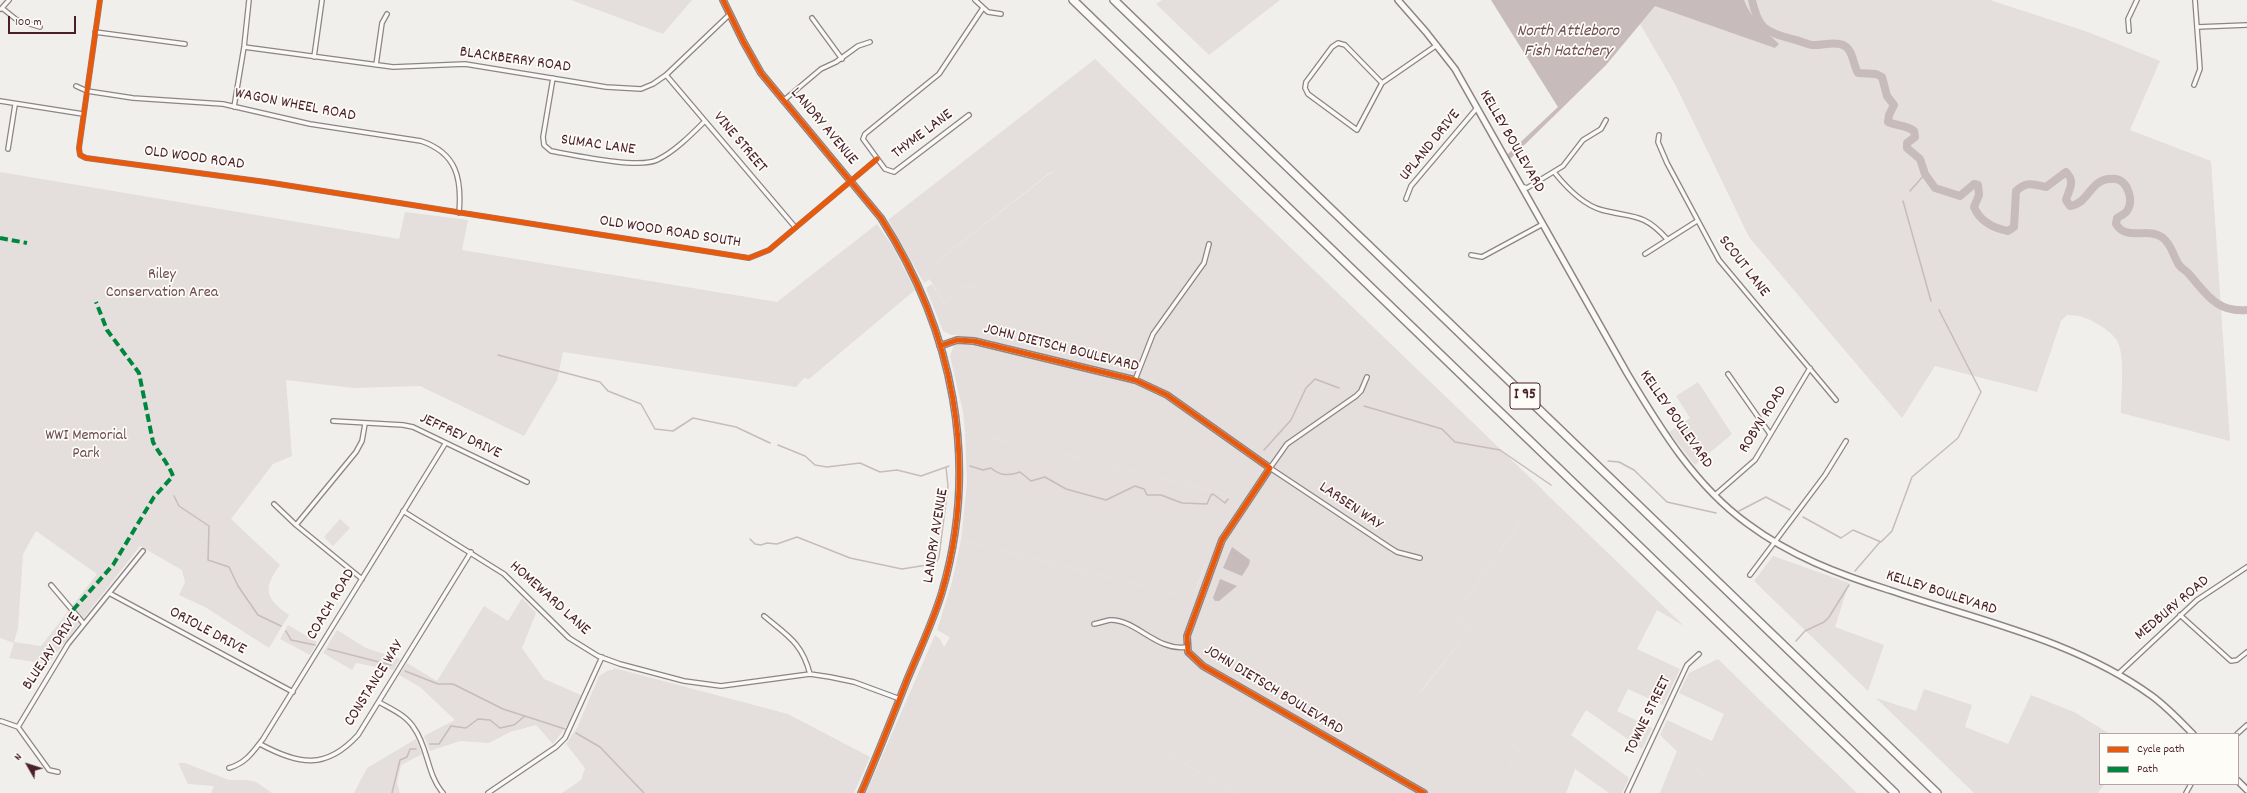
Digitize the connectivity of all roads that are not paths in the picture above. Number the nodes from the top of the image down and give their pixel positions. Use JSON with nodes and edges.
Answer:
{"nodes":[{"id":1,"x":9,"y":0,"type":"edge"},
{"id":2,"x":100,"y":0,"type":"edge"},
{"id":3,"x":249,"y":0,"type":"edge"},
{"id":4,"x":322,"y":0,"type":"edge"},
{"id":5,"x":724,"y":0,"type":"edge"},
{"id":6,"x":975,"y":0,"type":"edge"},
{"id":7,"x":1073,"y":0,"type":"edge"},
{"id":8,"x":1114,"y":0,"type":"edge"},
{"id":9,"x":1398,"y":0,"type":"edge"},
{"id":10,"x":2137,"y":0,"type":"edge"},
{"id":11,"x":2195,"y":0,"type":"edge"},
{"id":12,"x":983,"y":8,"type":"junction"},
{"id":13,"x":1,"y":9,"type":"edge"},
{"id":14,"x":387,"y":14,"type":"dead end"},
{"id":15,"x":730,"y":14,"type":"junction"},
{"id":16,"x":1001,"y":14,"type":"dead end"},
{"id":17,"x":812,"y":18,"type":"dead end"},
{"id":18,"x":2247,"y":25,"type":"edge"},
{"id":19,"x":40,"y":27,"type":"dead end"},
{"id":20,"x":2197,"y":27,"type":"junction"},
{"id":21,"x":2129,"y":31,"type":"dead end"},
{"id":22,"x":95,"y":32,"type":"junction"},
{"id":23,"x":870,"y":42,"type":"dead end"},
{"id":24,"x":186,"y":44,"type":"dead end"},
{"id":25,"x":1437,"y":45,"type":"junction"},
{"id":26,"x":244,"y":47,"type":"junction"},
{"id":27,"x":314,"y":57,"type":"junction"},
{"id":28,"x":842,"y":59,"type":"junction"},
{"id":29,"x":376,"y":65,"type":"junction"},
{"id":30,"x":666,"y":75,"type":"junction"},
{"id":31,"x":553,"y":78,"type":"junction"},
{"id":32,"x":1382,"y":83,"type":"junction"},
{"id":33,"x":2194,"y":85,"type":"dead end"},
{"id":34,"x":76,"y":86,"type":"dead end"},
{"id":35,"x":86,"y":91,"type":"junction"},
{"id":36,"x":0,"y":101,"type":"edge"},
{"id":37,"x":783,"y":101,"type":"junction"},
{"id":38,"x":15,"y":105,"type":"junction"},
{"id":39,"x":234,"y":106,"type":"junction"},
{"id":40,"x":1477,"y":108,"type":"junction"},
{"id":41,"x":83,"y":114,"type":"junction"},
{"id":42,"x":969,"y":115,"type":"dead end"},
{"id":43,"x":1606,"y":120,"type":"dead end"},
{"id":44,"x":705,"y":121,"type":"junction"},
{"id":45,"x":1659,"y":135,"type":"dead end"},
{"id":46,"x":8,"y":149,"type":"dead end"},
{"id":47,"x":877,"y":159,"type":"junction"},
{"id":48,"x":1554,"y":172,"type":"junction"},
{"id":49,"x":851,"y":181,"type":"junction"},
{"id":50,"x":1521,"y":186,"type":"junction"},
{"id":51,"x":1406,"y":199,"type":"dead end"},
{"id":52,"x":459,"y":213,"type":"junction"},
{"id":53,"x":1697,"y":221,"type":"junction"},
{"id":54,"x":1543,"y":224,"type":"junction"},
{"id":55,"x":795,"y":227,"type":"junction"},
{"id":56,"x":1667,"y":239,"type":"junction"},
{"id":57,"x":1209,"y":244,"type":"dead end"},
{"id":58,"x":1645,"y":254,"type":"dead end"},
{"id":59,"x":1471,"y":255,"type":"dead end"},
{"id":60,"x":940,"y":346,"type":"junction"},
{"id":61,"x":1810,"y":368,"type":"junction"},
{"id":62,"x":1728,"y":374,"type":"dead end"},
{"id":63,"x":1368,"y":377,"type":"dead end"},
{"id":64,"x":1135,"y":380,"type":"junction"},
{"id":65,"x":1836,"y":400,"type":"dead end"},
{"id":66,"x":333,"y":421,"type":"dead end"},
{"id":67,"x":366,"y":424,"type":"junction"},
{"id":68,"x":1770,"y":434,"type":"junction"},
{"id":69,"x":1846,"y":441,"type":"dead end"},
{"id":70,"x":445,"y":444,"type":"junction"},
{"id":71,"x":1270,"y":468,"type":"junction"},
{"id":72,"x":527,"y":482,"type":"dead end"},
{"id":73,"x":1715,"y":495,"type":"junction"},
{"id":74,"x":274,"y":504,"type":"dead end"},
{"id":75,"x":404,"y":511,"type":"junction"},
{"id":76,"x":296,"y":525,"type":"junction"},
{"id":77,"x":1775,"y":543,"type":"junction"},
{"id":78,"x":143,"y":551,"type":"dead end"},
{"id":79,"x":471,"y":552,"type":"junction"},
{"id":80,"x":1420,"y":558,"type":"dead end"},
{"id":81,"x":2247,"y":566,"type":"edge"},
{"id":82,"x":1750,"y":575,"type":"dead end"},
{"id":83,"x":362,"y":579,"type":"junction"},
{"id":84,"x":51,"y":585,"type":"dead end"},
{"id":85,"x":109,"y":593,"type":"junction"},
{"id":86,"x":2180,"y":615,"type":"junction"},
{"id":87,"x":764,"y":616,"type":"dead end"},
{"id":88,"x":84,"y":624,"type":"junction"},
{"id":89,"x":1094,"y":624,"type":"dead end"},
{"id":90,"x":1187,"y":647,"type":"junction"},
{"id":91,"x":2247,"y":652,"type":"edge"},
{"id":92,"x":1699,"y":654,"type":"dead end"},
{"id":93,"x":602,"y":657,"type":"junction"},
{"id":94,"x":810,"y":674,"type":"junction"},
{"id":95,"x":2118,"y":674,"type":"junction"},
{"id":96,"x":293,"y":692,"type":"junction"},
{"id":97,"x":900,"y":699,"type":"junction"},
{"id":98,"x":379,"y":702,"type":"junction"},
{"id":99,"x":1,"y":721,"type":"edge"},
{"id":100,"x":2247,"y":726,"type":"edge"},
{"id":101,"x":18,"y":727,"type":"junction"},
{"id":102,"x":2191,"y":733,"type":"edge"},
{"id":103,"x":2238,"y":733,"type":"edge"},
{"id":104,"x":260,"y":744,"type":"junction"},
{"id":105,"x":229,"y":768,"type":"dead end"},
{"id":106,"x":58,"y":772,"type":"dead end"},
{"id":107,"x":2239,"y":782,"type":"edge"},
{"id":108,"x":2247,"y":790,"type":"edge"},
{"id":109,"x":444,"y":793,"type":"edge"},
{"id":110,"x":488,"y":793,"type":"edge"},
{"id":111,"x":861,"y":793,"type":"edge"},
{"id":112,"x":1424,"y":793,"type":"edge"},
{"id":113,"x":1627,"y":793,"type":"edge"},
{"id":114,"x":1895,"y":793,"type":"edge"},
{"id":115,"x":1937,"y":793,"type":"edge"}],
"edges":[{"from":1,"to":13,"type":"street"},
{"from":2,"to":22,"type":"street","name":"OLD WOOD ROAD"},
{"from":3,"to":26,"type":"street"},
{"from":4,"to":27,"type":"street"},
{"from":5,"to":15,"type":"street","name":"LANDRY AVENUE"},
{"from":6,"to":12,"type":"street"},
{"from":7,"to":114,"type":"highway","number":"I 95"},
{"from":8,"to":115,"type":"highway","number":"I 95"},
{"from":9,"to":25,"type":"street","name":"KELLEY BOULEVARD"},
{"from":10,"to":21,"type":"street"},
{"from":11,"to":20,"type":"street"},
{"from":12,"to":16,"type":"street"},
{"from":12,"to":47,"type":"street"},
{"from":13,"to":19,"type":"street"},
{"from":14,"to":29,"type":"street"},
{"from":15,"to":30,"type":"street","name":"BLACKBERRY ROAD"},
{"from":15,"to":37,"type":"street","name":"LANDRY AVENUE"},
{"from":17,"to":28,"type":"street"},
{"from":18,"to":20,"type":"street"},
{"from":20,"to":33,"type":"street"},
{"from":22,"to":24,"type":"street"},
{"from":22,"to":35,"type":"street","name":"OLD WOOD ROAD"},
{"from":23,"to":28,"type":"street"},
{"from":25,"to":32,"type":"street"},
{"from":25,"to":40,"type":"street","name":"KELLEY BOULEVARD"},
{"from":26,"to":27,"type":"street","name":"BLACKBERRY ROAD"},
{"from":26,"to":39,"type":"street"},
{"from":27,"to":29,"type":"street","name":"BLACKBERRY ROAD"},
{"from":28,"to":37,"type":"street"},
{"from":29,"to":31,"type":"street","name":"BLACKBERRY ROAD"},
{"from":30,"to":31,"type":"street","name":"BLACKBERRY ROAD"},
{"from":30,"to":44,"type":"street","name":"VINE STREET"},
{"from":31,"to":44,"type":"street","name":"SUMAC LANE"},
{"from":32,"to":32,"type":"street"},
{"from":34,"to":35,"type":"street","name":"WAGON WHEEL ROAD"},
{"from":35,"to":39,"type":"street","name":"WAGON WHEEL ROAD"},
{"from":35,"to":41,"type":"street","name":"OLD WOOD ROAD"},
{"from":36,"to":38,"type":"street"},
{"from":37,"to":49,"type":"street","name":"LANDRY AVENUE"},
{"from":38,"to":41,"type":"street"},
{"from":38,"to":46,"type":"street"},
{"from":39,"to":52,"type":"street","name":"WAGON WHEEL ROAD"},
{"from":40,"to":50,"type":"street","name":"KELLEY BOULEVARD"},
{"from":40,"to":51,"type":"street","name":"UPLAND DRIVE"},
{"from":41,"to":52,"type":"street","name":"OLD WOOD ROAD"},
{"from":42,"to":47,"type":"street","name":"THYME LANE"},
{"from":43,"to":48,"type":"street"},
{"from":44,"to":55,"type":"street","name":"VINE STREET"},
{"from":45,"to":53,"type":"street","name":"SCOUT LANE"},
{"from":47,"to":49,"type":"street","name":"OLD WOOD ROAD SOUTH"},
{"from":48,"to":50,"type":"street"},
{"from":48,"to":56,"type":"street"},
{"from":49,"to":55,"type":"street","name":"OLD WOOD ROAD SOUTH"},
{"from":49,"to":60,"type":"street","name":"LANDRY AVENUE"},
{"from":50,"to":54,"type":"street","name":"KELLEY BOULEVARD"},
{"from":52,"to":55,"type":"street","name":"OLD WOOD ROAD SOUTH"},
{"from":53,"to":56,"type":"street"},
{"from":53,"to":61,"type":"street","name":"SCOUT LANE"},
{"from":54,"to":59,"type":"street"},
{"from":54,"to":73,"type":"street","name":"KELLEY BOULEVARD"},
{"from":56,"to":58,"type":"street"},
{"from":57,"to":64,"type":"street"},
{"from":60,"to":64,"type":"street","name":"JOHN DIETSCH BOULEVARD"},
{"from":60,"to":97,"type":"street","name":"LANDRY AVENUE"},
{"from":61,"to":65,"type":"street","name":"SCOUT LANE"},
{"from":61,"to":68,"type":"street","name":"ROBYN ROAD"},
{"from":62,"to":68,"type":"street"},
{"from":63,"to":71,"type":"street"},
{"from":64,"to":71,"type":"street","name":"JOHN DIETSCH BOULEVARD"},
{"from":66,"to":67,"type":"street","name":"JEFFREY DRIVE"},
{"from":67,"to":70,"type":"street","name":"JEFFREY DRIVE"},
{"from":67,"to":76,"type":"street"},
{"from":68,"to":73,"type":"street","name":"ROBYN ROAD"},
{"from":69,"to":77,"type":"street"},
{"from":70,"to":72,"type":"street","name":"JEFFREY DRIVE"},
{"from":70,"to":75,"type":"street","name":"COACH ROAD"},
{"from":71,"to":80,"type":"street","name":"LARSEN WAY"},
{"from":71,"to":90,"type":"street","name":"JOHN DIETSCH BOULEVARD"},
{"from":73,"to":77,"type":"street","name":"KELLEY BOULEVARD"},
{"from":74,"to":76,"type":"street"},
{"from":75,"to":79,"type":"street","name":"HOMEWARD LANE"},
{"from":75,"to":83,"type":"street","name":"COACH ROAD"},
{"from":76,"to":83,"type":"street"},
{"from":77,"to":82,"type":"street"},
{"from":77,"to":95,"type":"street","name":"KELLEY BOULEVARD"},
{"from":78,"to":85,"type":"street","name":"BLUEJAY DRIVE"},
{"from":79,"to":93,"type":"street","name":"HOMEWARD LANE"},
{"from":79,"to":98,"type":"street","name":"CONSTANCE WAY"},
{"from":81,"to":86,"type":"street","name":"MEDBURY ROAD"},
{"from":83,"to":96,"type":"street","name":"COACH ROAD"},
{"from":84,"to":88,"type":"street"},
{"from":85,"to":88,"type":"street","name":"BLUEJAY DRIVE"},
{"from":85,"to":96,"type":"street","name":"ORIOLE DRIVE"},
{"from":86,"to":91,"type":"street"},
{"from":86,"to":95,"type":"street","name":"MEDBURY ROAD"},
{"from":87,"to":94,"type":"street"},
{"from":88,"to":101,"type":"street","name":"BLUEJAY DRIVE"},
{"from":89,"to":90,"type":"street"},
{"from":90,"to":112,"type":"street","name":"JOHN DIETSCH BOULEVARD"},
{"from":92,"to":113,"type":"street","name":"TOWNE STREET"},
{"from":93,"to":94,"type":"street","name":"HOMEWARD LANE"},
{"from":93,"to":110,"type":"street"},
{"from":94,"to":97,"type":"street","name":"HOMEWARD LANE"},
{"from":95,"to":102,"type":"street","name":"KELLEY BOULEVARD"},
{"from":96,"to":104,"type":"street","name":"COACH ROAD"},
{"from":97,"to":111,"type":"street","name":"LANDRY AVENUE"},
{"from":98,"to":104,"type":"street","name":"CONSTANCE WAY"},
{"from":98,"to":109,"type":"street"},
{"from":99,"to":101,"type":"street"},
{"from":100,"to":103,"type":"street"},
{"from":101,"to":106,"type":"street"},
{"from":104,"to":105,"type":"street","name":"COACH ROAD"},
{"from":107,"to":108,"type":"street"}]}
